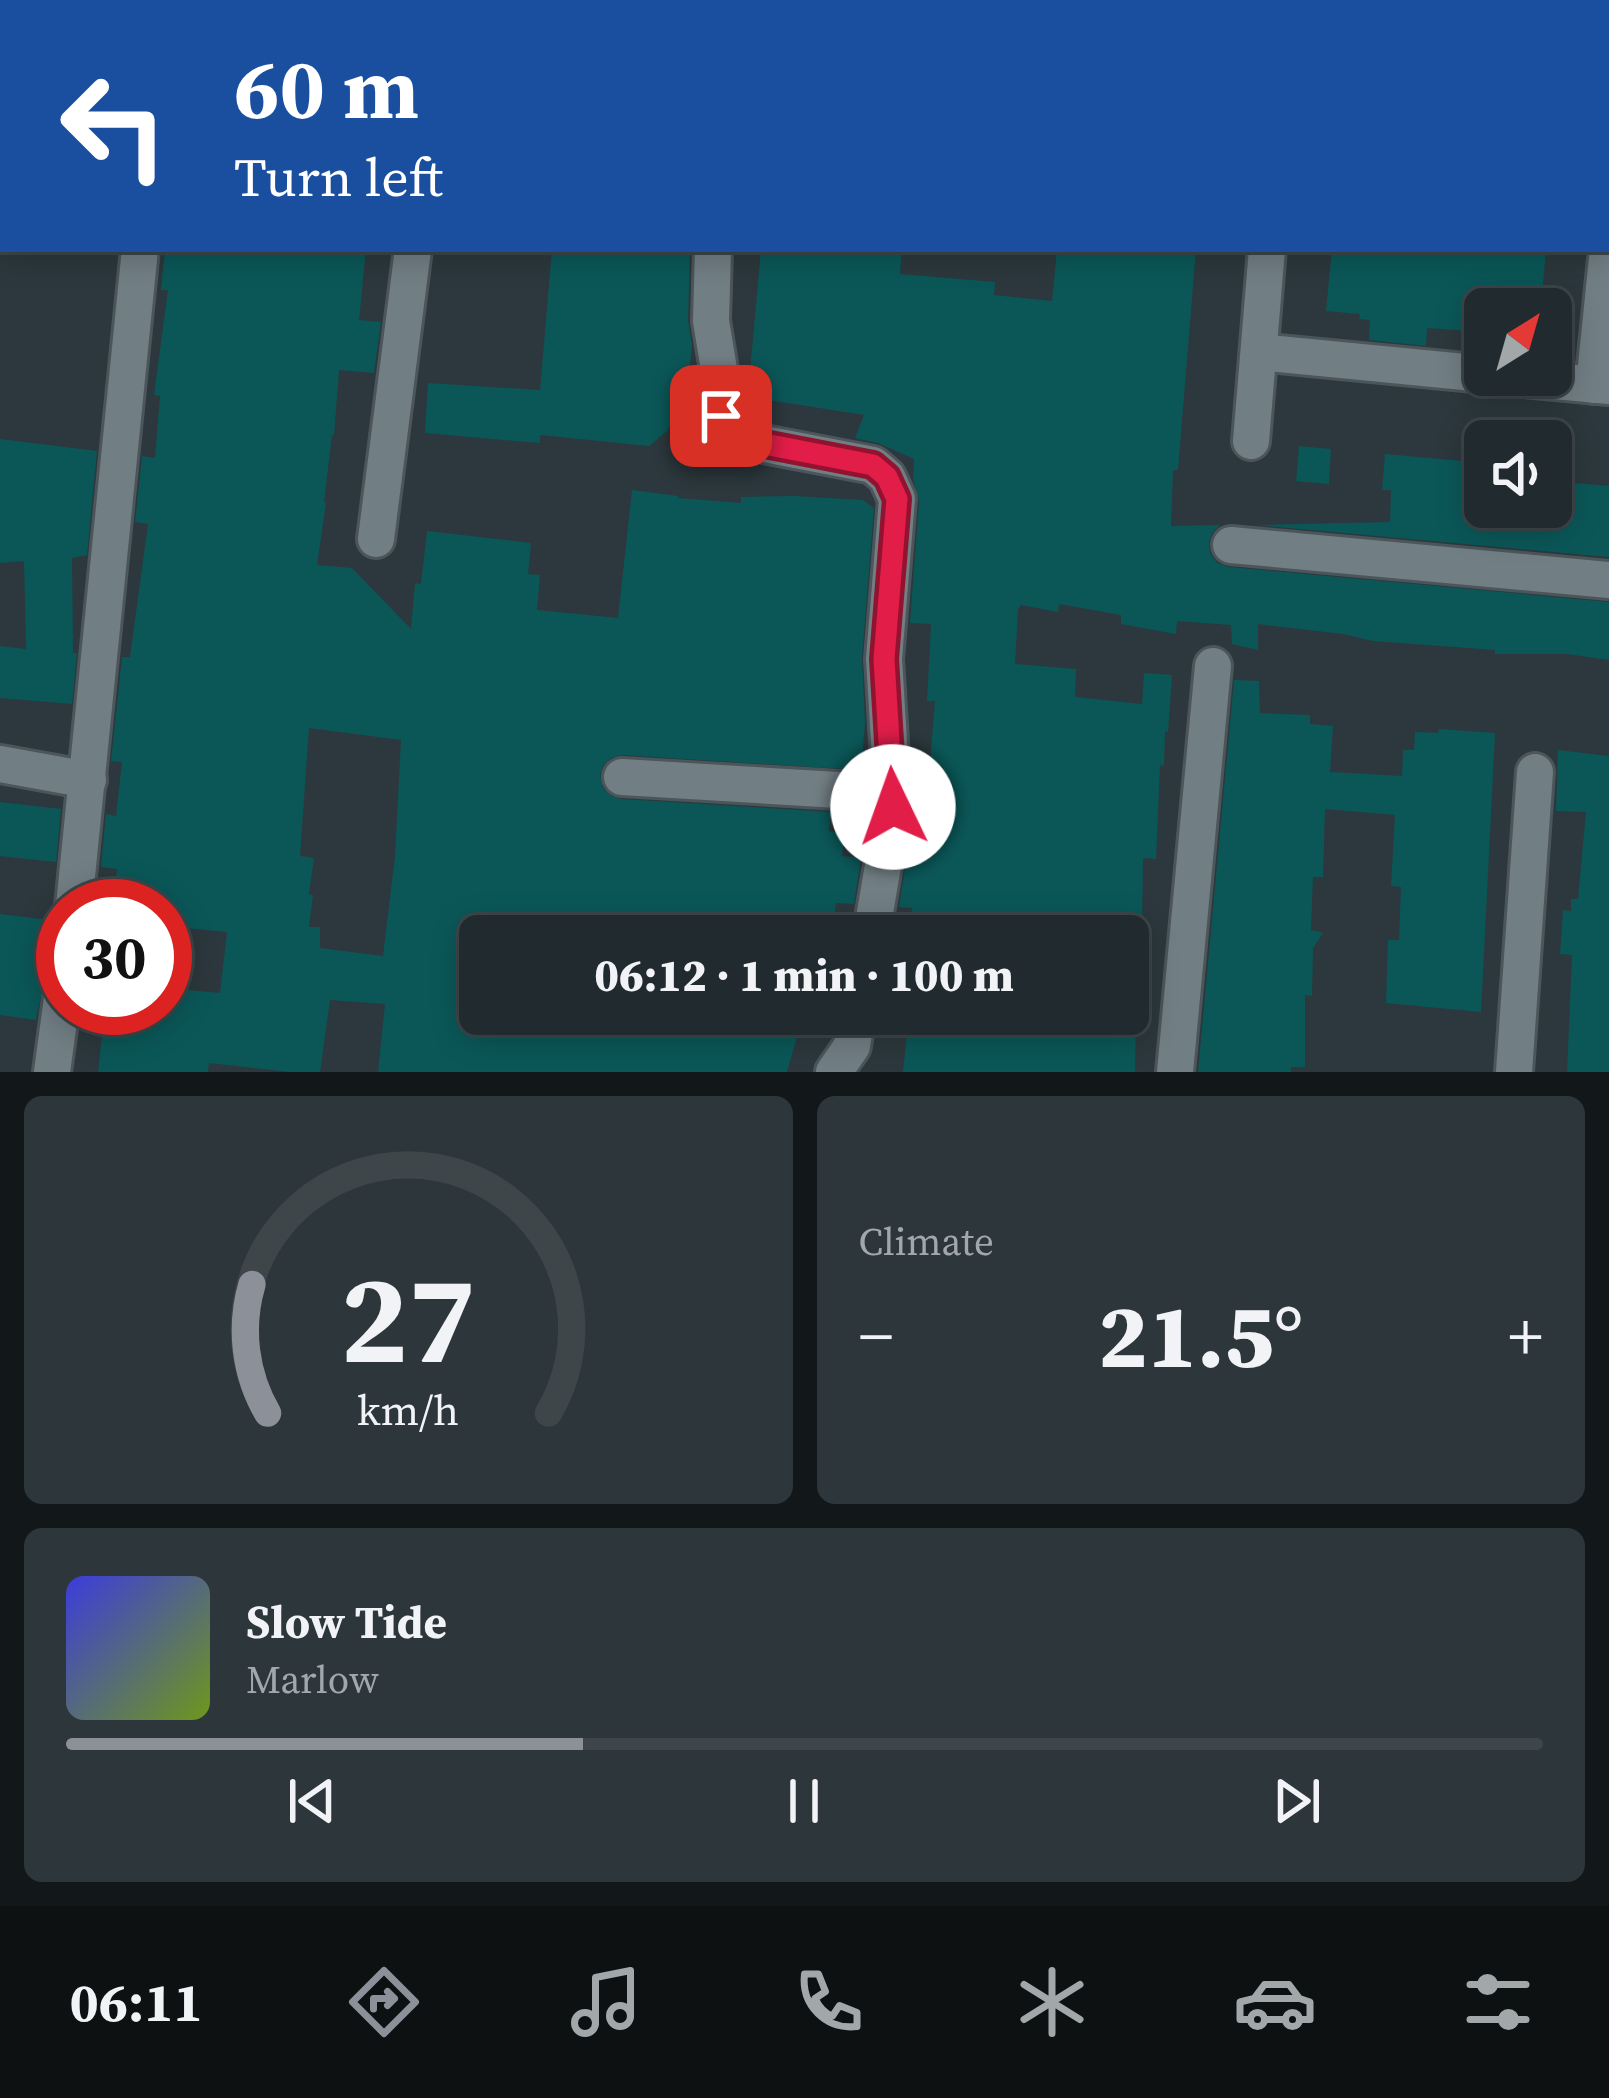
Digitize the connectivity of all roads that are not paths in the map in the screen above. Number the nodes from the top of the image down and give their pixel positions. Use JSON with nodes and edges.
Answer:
{"nodes":[{"id":1,"x":140,"y":252,"type":"edge"},
{"id":2,"x":413,"y":252,"type":"edge"},
{"id":3,"x":712,"y":252,"type":"edge"},
{"id":4,"x":1267,"y":252,"type":"edge"},
{"id":5,"x":1608,"y":252,"type":"edge"},
{"id":6,"x":1258,"y":352,"type":"junction"},
{"id":7,"x":1464,"y":373,"type":"edge"},
{"id":8,"x":1601,"y":386,"type":"edge"},
{"id":9,"x":1251,"y":441,"type":"dead end"},
{"id":10,"x":376,"y":538,"type":"dead end"},
{"id":11,"x":1231,"y":545,"type":"dead end"},
{"id":12,"x":1609,"y":580,"type":"edge"},
{"id":13,"x":1213,"y":666,"type":"dead end"},
{"id":14,"x":0,"y":764,"type":"edge"},
{"id":15,"x":1535,"y":772,"type":"dead end"},
{"id":16,"x":622,"y":776,"type":"dead end"},
{"id":17,"x":88,"y":780,"type":"junction"},
{"id":18,"x":893,"y":807,"type":"junction"},
{"id":19,"x":77,"y":879,"type":"edge"},
{"id":20,"x":875,"y":915,"type":"edge"},
{"id":21,"x":57,"y":1035,"type":"edge"},
{"id":22,"x":854,"y":1035,"type":"edge"},
{"id":23,"x":52,"y":1072,"type":"edge"},
{"id":24,"x":834,"y":1072,"type":"edge"},
{"id":25,"x":1174,"y":1072,"type":"edge"},
{"id":26,"x":1514,"y":1072,"type":"edge"}],
"edges":[{"from":1,"to":17,"type":"street"},
{"from":2,"to":10,"type":"street"},
{"from":3,"to":18,"type":"street"},
{"from":4,"to":6,"type":"street"},
{"from":5,"to":8,"type":"street"},
{"from":6,"to":7,"type":"street"},
{"from":6,"to":9,"type":"street"},
{"from":11,"to":12,"type":"street"},
{"from":13,"to":25,"type":"street"},
{"from":14,"to":17,"type":"street"},
{"from":15,"to":26,"type":"street"},
{"from":16,"to":18,"type":"street"},
{"from":17,"to":19,"type":"street"},
{"from":18,"to":20,"type":"street"},
{"from":21,"to":23,"type":"street"},
{"from":22,"to":24,"type":"street"}]}
